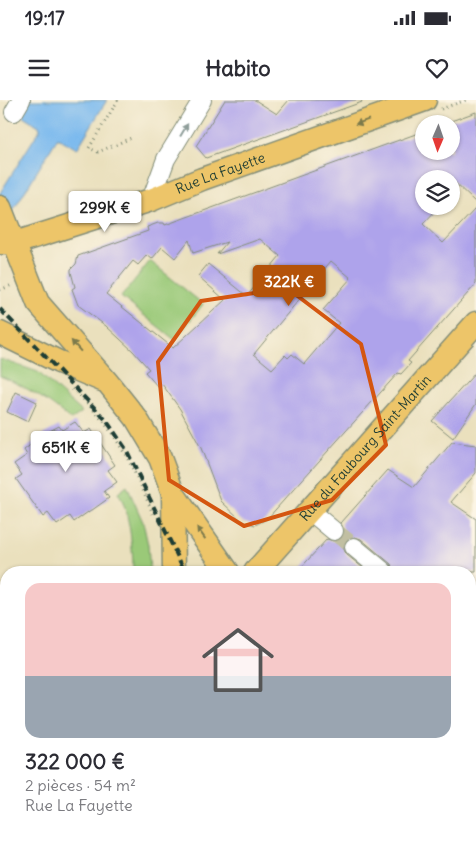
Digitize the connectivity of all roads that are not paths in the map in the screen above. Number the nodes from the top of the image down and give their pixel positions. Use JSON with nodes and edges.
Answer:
{"nodes":[{"id":1,"x":202,"y":100,"type":"edge"},
{"id":2,"x":425,"y":100,"type":"edge"},
{"id":3,"x":150,"y":200,"type":"junction"},
{"id":4,"x":0,"y":207,"type":"edge"},
{"id":5,"x":8,"y":243,"type":"edge"},
{"id":6,"x":0,"y":262,"type":"edge"},
{"id":7,"x":476,"y":323,"type":"edge"},
{"id":8,"x":0,"y":333,"type":"edge"},
{"id":9,"x":108,"y":383,"type":"junction"},
{"id":10,"x":173,"y":493,"type":"junction"},
{"id":11,"x":310,"y":511,"type":"junction"},
{"id":12,"x":334,"y":531,"type":"tunnel mouth"},
{"id":13,"x":354,"y":547,"type":"tunnel mouth"},
{"id":14,"x":174,"y":566,"type":"edge"},
{"id":15,"x":224,"y":566,"type":"edge"},
{"id":16,"x":260,"y":566,"type":"edge"},
{"id":17,"x":377,"y":566,"type":"edge"}],
"edges":[{"from":3,"to":1,"type":"street","one_way":true},
{"from":2,"to":3,"type":"main road","name":"Rue La Fayette","one_way":true},
{"from":3,"to":5,"type":"main road","name":"Rue La Fayette"},
{"from":4,"to":5,"type":"main road"},
{"from":5,"to":6,"type":"main road"},
{"from":9,"to":5,"type":"main road","one_way":true},
{"from":7,"to":11,"type":"main road","name":"Rue du Faubourg Saint-Martin"},
{"from":8,"to":9,"type":"main road"},
{"from":9,"to":10,"type":"main road"},
{"from":10,"to":14,"type":"main road"},
{"from":15,"to":10,"type":"main road","one_way":true},
{"from":11,"to":12,"type":"street"},
{"from":11,"to":16,"type":"main road","name":"Rue du Faubourg Saint-Martin"},
{"from":13,"to":17,"type":"street"}]}
